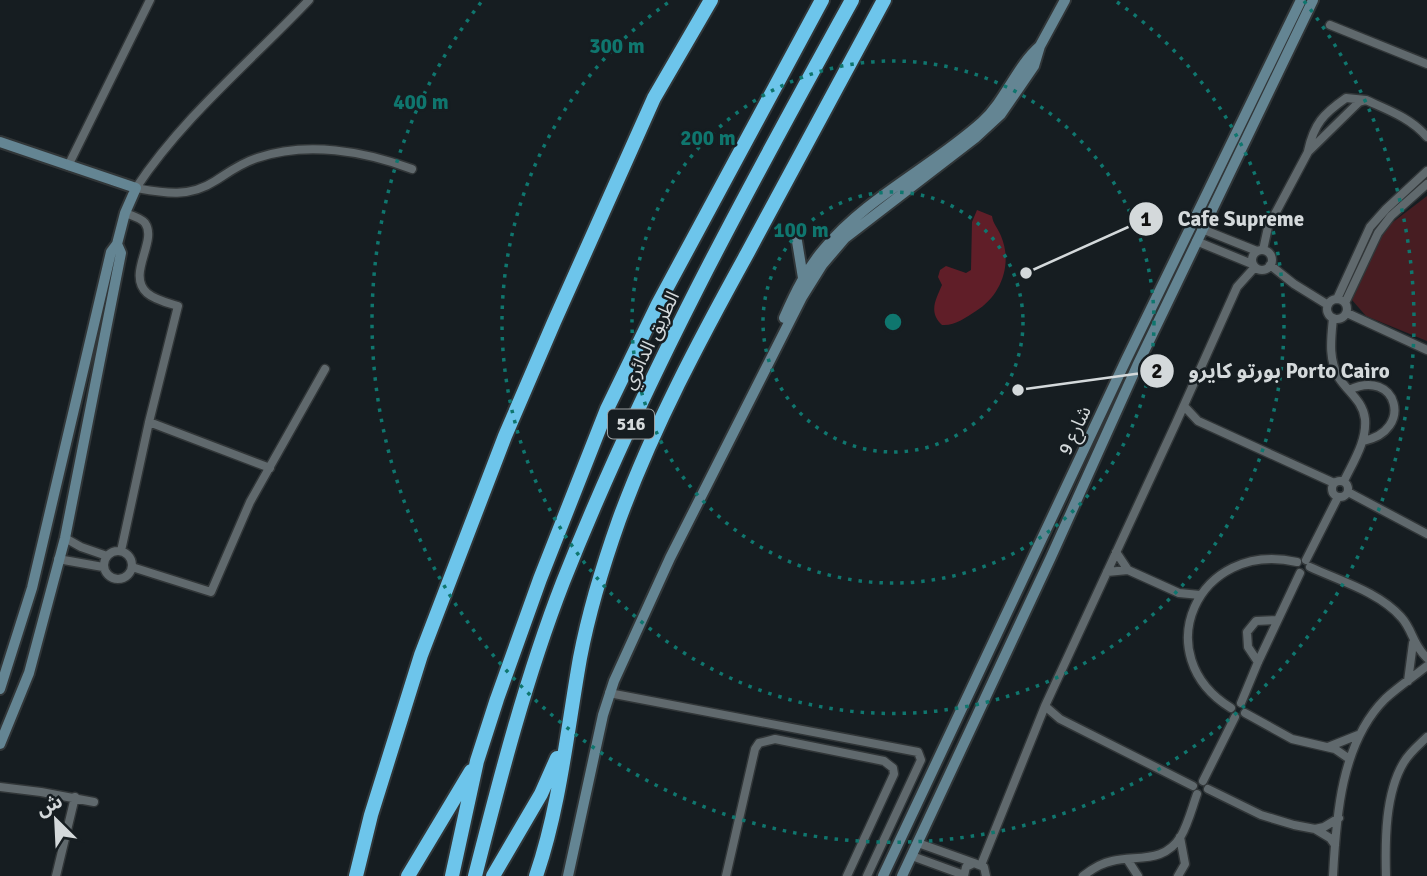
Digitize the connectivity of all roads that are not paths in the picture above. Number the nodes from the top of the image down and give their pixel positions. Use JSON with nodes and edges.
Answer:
{"nodes":[{"id":1,"x":150,"y":0,"type":"edge"},
{"id":2,"x":309,"y":0,"type":"edge"},
{"id":3,"x":711,"y":0,"type":"edge"},
{"id":4,"x":822,"y":0,"type":"edge"},
{"id":5,"x":852,"y":0,"type":"edge"},
{"id":6,"x":884,"y":0,"type":"edge"},
{"id":7,"x":1065,"y":0,"type":"edge"},
{"id":8,"x":1301,"y":0,"type":"edge"},
{"id":9,"x":1313,"y":0,"type":"edge"},
{"id":10,"x":1330,"y":25,"type":"dead end"},
{"id":11,"x":1427,"y":64,"type":"edge"},
{"id":12,"x":1011,"y":93,"type":"junction"},
{"id":13,"x":1366,"y":100,"type":"junction"},
{"id":14,"x":1427,"y":137,"type":"edge"},
{"id":15,"x":0,"y":142,"type":"edge"},
{"id":16,"x":1308,"y":152,"type":"junction"},
{"id":17,"x":68,"y":166,"type":"junction"},
{"id":18,"x":412,"y":169,"type":"dead end"},
{"id":19,"x":1427,"y":171,"type":"edge"},
{"id":20,"x":1427,"y":184,"type":"edge"},
{"id":21,"x":136,"y":188,"type":"junction"},
{"id":22,"x":125,"y":213,"type":"junction"},
{"id":23,"x":1202,"y":229,"type":"junction"},
{"id":24,"x":796,"y":235,"type":"dead end"},
{"id":25,"x":1196,"y":241,"type":"junction"},
{"id":26,"x":117,"y":244,"type":"junction"},
{"id":27,"x":1260,"y":250,"type":"junction"},
{"id":28,"x":1254,"y":265,"type":"junction"},
{"id":29,"x":1270,"y":265,"type":"junction"},
{"id":30,"x":803,"y":278,"type":"junction"},
{"id":31,"x":1341,"y":301,"type":"junction"},
{"id":32,"x":1328,"y":305,"type":"junction"},
{"id":33,"x":1347,"y":313,"type":"junction"},
{"id":34,"x":1333,"y":318,"type":"junction"},
{"id":35,"x":775,"y":347,"type":"junction"},
{"id":36,"x":1427,"y":349,"type":"edge"},
{"id":37,"x":1126,"y":360,"type":"junction"},
{"id":38,"x":1137,"y":366,"type":"junction"},
{"id":39,"x":325,"y":369,"type":"dead end"},
{"id":40,"x":1349,"y":390,"type":"junction"},
{"id":41,"x":1184,"y":405,"type":"junction"},
{"id":42,"x":1198,"y":421,"type":"junction"},
{"id":43,"x":149,"y":422,"type":"junction"},
{"id":44,"x":1177,"y":423,"type":"junction"},
{"id":45,"x":1363,"y":441,"type":"junction"},
{"id":46,"x":270,"y":468,"type":"junction"},
{"id":47,"x":1344,"y":481,"type":"junction"},
{"id":48,"x":1334,"y":483,"type":"junction"},
{"id":49,"x":1348,"y":492,"type":"junction"},
{"id":50,"x":1338,"y":496,"type":"junction"},
{"id":51,"x":1427,"y":534,"type":"edge"},
{"id":52,"x":65,"y":538,"type":"junction"},
{"id":53,"x":1038,"y":549,"type":"junction"},
{"id":54,"x":121,"y":551,"type":"junction"},
{"id":55,"x":1116,"y":552,"type":"junction"},
{"id":56,"x":107,"y":556,"type":"junction"},
{"id":57,"x":1051,"y":557,"type":"junction"},
{"id":58,"x":58,"y":559,"type":"junction"},
{"id":59,"x":1297,"y":562,"type":"junction"},
{"id":60,"x":1308,"y":564,"type":"junction"},
{"id":61,"x":103,"y":567,"type":"junction"},
{"id":62,"x":132,"y":567,"type":"junction"},
{"id":63,"x":1128,"y":570,"type":"junction"},
{"id":64,"x":1107,"y":572,"type":"junction"},
{"id":65,"x":1300,"y":573,"type":"junction"},
{"id":66,"x":1179,"y":593,"type":"junction"},
{"id":67,"x":1199,"y":595,"type":"junction"},
{"id":68,"x":1194,"y":611,"type":"junction"},
{"id":69,"x":1277,"y":620,"type":"junction"},
{"id":70,"x":1413,"y":643,"type":"junction"},
{"id":71,"x":1427,"y":657,"type":"edge"},
{"id":72,"x":1258,"y":662,"type":"junction"},
{"id":73,"x":1427,"y":666,"type":"edge"},
{"id":74,"x":1408,"y":681,"type":"junction"},
{"id":75,"x":0,"y":689,"type":"edge"},
{"id":76,"x":609,"y":693,"type":"junction"},
{"id":77,"x":1241,"y":703,"type":"junction"},
{"id":78,"x":1045,"y":706,"type":"junction"},
{"id":79,"x":1231,"y":708,"type":"junction"},
{"id":80,"x":1245,"y":713,"type":"junction"},
{"id":81,"x":1235,"y":717,"type":"junction"},
{"id":82,"x":1039,"y":719,"type":"junction"},
{"id":83,"x":1060,"y":719,"type":"junction"},
{"id":84,"x":568,"y":732,"type":"junction"},
{"id":85,"x":1358,"y":735,"type":"junction"},
{"id":86,"x":1427,"y":737,"type":"edge"},
{"id":87,"x":0,"y":744,"type":"edge"},
{"id":88,"x":1328,"y":747,"type":"junction"},
{"id":89,"x":942,"y":752,"type":"junction"},
{"id":90,"x":956,"y":758,"type":"junction"},
{"id":91,"x":1348,"y":758,"type":"junction"},
{"id":92,"x":477,"y":761,"type":"junction"},
{"id":93,"x":1205,"y":785,"type":"junction"},
{"id":94,"x":0,"y":787,"type":"edge"},
{"id":95,"x":1195,"y":790,"type":"junction"},
{"id":96,"x":75,"y":797,"type":"junction"},
{"id":97,"x":94,"y":802,"type":"dead end"},
{"id":98,"x":1339,"y":818,"type":"junction"},
{"id":99,"x":1315,"y":828,"type":"junction"},
{"id":100,"x":1181,"y":837,"type":"junction"},
{"id":101,"x":547,"y":841,"type":"junction"},
{"id":102,"x":918,"y":843,"type":"junction"},
{"id":103,"x":1335,"y":845,"type":"junction"},
{"id":104,"x":912,"y":856,"type":"junction"},
{"id":105,"x":1128,"y":859,"type":"junction"},
{"id":106,"x":977,"y":864,"type":"junction"},
{"id":107,"x":56,"y":876,"type":"edge"},
{"id":108,"x":356,"y":876,"type":"edge"},
{"id":109,"x":408,"y":876,"type":"edge"},
{"id":110,"x":452,"y":876,"type":"edge"},
{"id":111,"x":475,"y":876,"type":"edge"},
{"id":112,"x":493,"y":876,"type":"edge"},
{"id":113,"x":536,"y":876,"type":"edge"},
{"id":114,"x":547,"y":876,"type":"edge"},
{"id":115,"x":568,"y":876,"type":"edge"},
{"id":116,"x":726,"y":876,"type":"edge"},
{"id":117,"x":847,"y":876,"type":"edge"},
{"id":118,"x":867,"y":876,"type":"edge"},
{"id":119,"x":883,"y":876,"type":"edge"},
{"id":120,"x":902,"y":876,"type":"edge"},
{"id":121,"x":964,"y":876,"type":"edge"},
{"id":122,"x":986,"y":876,"type":"edge"},
{"id":123,"x":1083,"y":876,"type":"edge"},
{"id":124,"x":1138,"y":876,"type":"edge"},
{"id":125,"x":1178,"y":876,"type":"edge"},
{"id":126,"x":1334,"y":876,"type":"edge"},
{"id":127,"x":1386,"y":876,"type":"edge"}],
"edges":[{"from":1,"to":17,"type":"street"},
{"from":2,"to":21,"type":"street"},
{"from":3,"to":108,"type":"highway"},
{"from":4,"to":92,"type":"highway","name":"الطريق الدائري","number":"516"},
{"from":5,"to":111,"type":"highway","name":"الطريق الدائري","number":"516"},
{"from":6,"to":84,"type":"highway","number":"516"},
{"from":7,"to":12,"type":"street"},
{"from":8,"to":37,"type":"street","name":"شارع 9"},
{"from":9,"to":23,"type":"street","name":"شارع 9"},
{"from":10,"to":11,"type":"street"},
{"from":12,"to":30,"type":"street"},
{"from":12,"to":35,"type":"street"},
{"from":13,"to":14,"type":"street"},
{"from":13,"to":16,"type":"street"},
{"from":13,"to":16,"type":"street"},
{"from":15,"to":17,"type":"street"},
{"from":16,"to":27,"type":"street"},
{"from":17,"to":21,"type":"street"},
{"from":18,"to":21,"type":"street"},
{"from":19,"to":31,"type":"street"},
{"from":20,"to":31,"type":"street"},
{"from":21,"to":22,"type":"street"},
{"from":22,"to":26,"type":"street"},
{"from":22,"to":43,"type":"street"},
{"from":23,"to":25,"type":"street","name":"شارع 9"},
{"from":23,"to":27,"type":"street"},
{"from":24,"to":30,"type":"street"},
{"from":25,"to":28,"type":"street"},
{"from":25,"to":38,"type":"street","name":"شارع 9"},
{"from":26,"to":52,"type":"street"},
{"from":26,"to":75,"type":"street"},
{"from":27,"to":28,"type":"street"},
{"from":27,"to":29,"type":"street"},
{"from":28,"to":29,"type":"street"},
{"from":28,"to":41,"type":"street"},
{"from":29,"to":32,"type":"street"},
{"from":30,"to":35,"type":"street"},
{"from":31,"to":32,"type":"street"},
{"from":31,"to":33,"type":"street"},
{"from":32,"to":34,"type":"street"},
{"from":33,"to":34,"type":"street"},
{"from":33,"to":36,"type":"street"},
{"from":34,"to":40,"type":"street"},
{"from":35,"to":76,"type":"street"},
{"from":37,"to":38,"type":"street"},
{"from":37,"to":53,"type":"street","name":"شارع 9"},
{"from":38,"to":57,"type":"street","name":"شارع 9"},
{"from":39,"to":46,"type":"street"},
{"from":40,"to":45,"type":"street"},
{"from":40,"to":45,"type":"street"},
{"from":41,"to":42,"type":"street"},
{"from":41,"to":44,"type":"street"},
{"from":42,"to":44,"type":"street"},
{"from":42,"to":48,"type":"street"},
{"from":43,"to":46,"type":"street"},
{"from":43,"to":54,"type":"street"},
{"from":44,"to":55,"type":"street"},
{"from":45,"to":47,"type":"street"},
{"from":46,"to":62,"type":"street"},
{"from":47,"to":48,"type":"street"},
{"from":47,"to":49,"type":"street"},
{"from":48,"to":50,"type":"street"},
{"from":49,"to":50,"type":"street"},
{"from":49,"to":51,"type":"street"},
{"from":50,"to":60,"type":"street"},
{"from":52,"to":56,"type":"street"},
{"from":52,"to":58,"type":"street"},
{"from":53,"to":57,"type":"street"},
{"from":53,"to":89,"type":"street","name":"شارع 9"},
{"from":54,"to":56,"type":"street"},
{"from":54,"to":62,"type":"street"},
{"from":55,"to":63,"type":"street"},
{"from":55,"to":64,"type":"street"},
{"from":56,"to":61,"type":"street"},
{"from":57,"to":90,"type":"street","name":"شارع 9"},
{"from":58,"to":61,"type":"street"},
{"from":58,"to":87,"type":"street"},
{"from":59,"to":60,"type":"street"},
{"from":59,"to":65,"type":"street"},
{"from":59,"to":67,"type":"street"},
{"from":60,"to":65,"type":"street"},
{"from":60,"to":70,"type":"street"},
{"from":61,"to":62,"type":"street"},
{"from":63,"to":64,"type":"street"},
{"from":63,"to":66,"type":"street"},
{"from":64,"to":78,"type":"street"},
{"from":65,"to":69,"type":"street"},
{"from":66,"to":67,"type":"street"},
{"from":66,"to":68,"type":"street"},
{"from":67,"to":68,"type":"street"},
{"from":68,"to":79,"type":"street"},
{"from":69,"to":72,"type":"street"},
{"from":69,"to":72,"type":"street"},
{"from":70,"to":71,"type":"street"},
{"from":70,"to":74,"type":"street"},
{"from":72,"to":77,"type":"street"},
{"from":73,"to":74,"type":"street"},
{"from":74,"to":85,"type":"street"},
{"from":76,"to":115,"type":"street"},
{"from":76,"to":118,"type":"street"},
{"from":77,"to":79,"type":"street"},
{"from":77,"to":80,"type":"street"},
{"from":78,"to":82,"type":"street"},
{"from":78,"to":83,"type":"street"},
{"from":79,"to":81,"type":"street"},
{"from":80,"to":81,"type":"street"},
{"from":80,"to":88,"type":"street"},
{"from":81,"to":93,"type":"street"},
{"from":82,"to":83,"type":"street"},
{"from":82,"to":106,"type":"street"},
{"from":83,"to":95,"type":"street"},
{"from":84,"to":101,"type":"highway","number":"516"},
{"from":84,"to":112,"type":"highway","number":"516"},
{"from":85,"to":88,"type":"street"},
{"from":85,"to":91,"type":"street"},
{"from":86,"to":127,"type":"street"},
{"from":88,"to":91,"type":"street"},
{"from":89,"to":90,"type":"street"},
{"from":89,"to":119,"type":"street","name":"شارع 9"},
{"from":90,"to":102,"type":"street","name":"شارع 9"},
{"from":91,"to":98,"type":"street"},
{"from":92,"to":109,"type":"highway","number":"516"},
{"from":92,"to":110,"type":"highway","name":"الطريق الدائري","number":"516"},
{"from":93,"to":95,"type":"street"},
{"from":93,"to":95,"type":"street"},
{"from":93,"to":99,"type":"street"},
{"from":94,"to":96,"type":"street"},
{"from":95,"to":100,"type":"street"},
{"from":96,"to":97,"type":"street"},
{"from":96,"to":107,"type":"street"},
{"from":98,"to":99,"type":"street"},
{"from":98,"to":103,"type":"street"},
{"from":99,"to":103,"type":"street"},
{"from":100,"to":105,"type":"street"},
{"from":100,"to":125,"type":"street"},
{"from":101,"to":113,"type":"highway","number":"516"},
{"from":101,"to":114,"type":"highway"},
{"from":102,"to":104,"type":"street","name":"شارع 9"},
{"from":102,"to":106,"type":"street"},
{"from":103,"to":126,"type":"street"},
{"from":104,"to":120,"type":"street","name":"شارع 9"},
{"from":104,"to":121,"type":"street"},
{"from":105,"to":123,"type":"street"},
{"from":105,"to":124,"type":"street"},
{"from":106,"to":121,"type":"street"},
{"from":106,"to":122,"type":"street"},
{"from":116,"to":117,"type":"street"}]}
